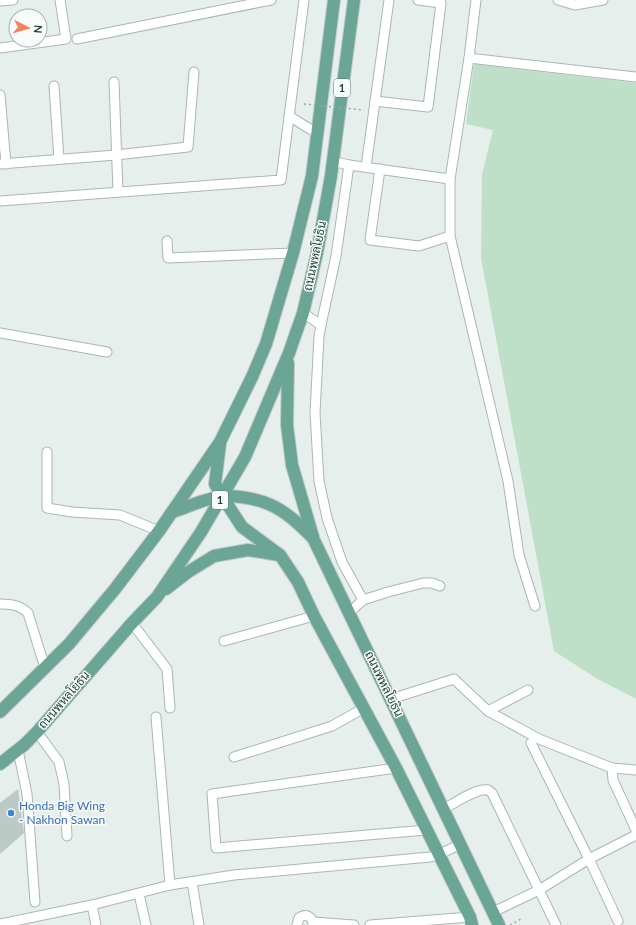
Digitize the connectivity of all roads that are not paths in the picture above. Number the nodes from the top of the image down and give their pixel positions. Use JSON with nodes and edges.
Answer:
{"nodes":[{"id":1,"x":13,"y":0,"type":"edge"},
{"id":2,"x":60,"y":0,"type":"edge"},
{"id":3,"x":272,"y":0,"type":"edge"},
{"id":4,"x":304,"y":0,"type":"edge"},
{"id":5,"x":334,"y":0,"type":"edge"},
{"id":6,"x":354,"y":0,"type":"edge"},
{"id":7,"x":389,"y":0,"type":"edge"},
{"id":8,"x":418,"y":0,"type":"edge"},
{"id":9,"x":476,"y":0,"type":"edge"},
{"id":10,"x":558,"y":0,"type":"edge"},
{"id":11,"x":603,"y":0,"type":"edge"},
{"id":12,"x":0,"y":1,"type":"edge"},
{"id":13,"x":78,"y":39,"type":"dead end"},
{"id":14,"x":0,"y":48,"type":"edge"},
{"id":15,"x":470,"y":58,"type":"junction"},
{"id":16,"x":194,"y":72,"type":"dead end"},
{"id":17,"x":636,"y":77,"type":"edge"},
{"id":18,"x":114,"y":82,"type":"dead end"},
{"id":19,"x":54,"y":86,"type":"dead end"},
{"id":20,"x":0,"y":95,"type":"edge"},
{"id":21,"x":375,"y":101,"type":"junction"},
{"id":22,"x":289,"y":116,"type":"junction"},
{"id":23,"x":318,"y":134,"type":"junction"},
{"id":24,"x":116,"y":155,"type":"junction"},
{"id":25,"x":59,"y":159,"type":"junction"},
{"id":26,"x":332,"y":161,"type":"junction"},
{"id":27,"x":3,"y":164,"type":"edge"},
{"id":28,"x":349,"y":165,"type":"junction"},
{"id":29,"x":366,"y":167,"type":"junction"},
{"id":30,"x":380,"y":169,"type":"junction"},
{"id":31,"x":450,"y":179,"type":"junction"},
{"id":32,"x":118,"y":192,"type":"junction"},
{"id":33,"x":0,"y":200,"type":"edge"},
{"id":34,"x":450,"y":236,"type":"junction"},
{"id":35,"x":167,"y":242,"type":"dead end"},
{"id":36,"x":293,"y":253,"type":"junction"},
{"id":37,"x":303,"y":313,"type":"junction"},
{"id":38,"x":321,"y":325,"type":"junction"},
{"id":39,"x":0,"y":333,"type":"edge"},
{"id":40,"x":107,"y":352,"type":"dead end"},
{"id":41,"x":289,"y":353,"type":"junction"},
{"id":42,"x":220,"y":442,"type":"junction"},
{"id":43,"x":47,"y":452,"type":"dead end"},
{"id":44,"x":222,"y":496,"type":"junction"},
{"id":45,"x":172,"y":512,"type":"junction"},
{"id":46,"x":159,"y":531,"type":"junction"},
{"id":47,"x":313,"y":538,"type":"junction"},
{"id":48,"x":280,"y":555,"type":"junction"},
{"id":49,"x":440,"y":586,"type":"dead end"},
{"id":50,"x":157,"y":597,"type":"junction"},
{"id":51,"x":363,"y":600,"type":"junction"},
{"id":52,"x":0,"y":604,"type":"edge"},
{"id":53,"x":535,"y":606,"type":"dead end"},
{"id":54,"x":350,"y":612,"type":"junction"},
{"id":55,"x":314,"y":616,"type":"junction"},
{"id":56,"x":132,"y":623,"type":"junction"},
{"id":57,"x":224,"y":640,"type":"dead end"},
{"id":58,"x":46,"y":668,"type":"junction"},
{"id":59,"x":528,"y":690,"type":"dead end"},
{"id":60,"x":392,"y":699,"type":"junction"},
{"id":61,"x":170,"y":708,"type":"dead end"},
{"id":62,"x":364,"y":708,"type":"junction"},
{"id":63,"x":488,"y":711,"type":"junction"},
{"id":64,"x":0,"y":712,"type":"edge"},
{"id":65,"x":156,"y":717,"type":"dead end"},
{"id":66,"x":37,"y":732,"type":"junction"},
{"id":67,"x":531,"y":743,"type":"dead end"},
{"id":68,"x":18,"y":750,"type":"junction"},
{"id":69,"x":234,"y":757,"type":"dead end"},
{"id":70,"x":0,"y":764,"type":"edge"},
{"id":71,"x":396,"y":768,"type":"junction"},
{"id":72,"x":612,"y":768,"type":"junction"},
{"id":73,"x":636,"y":770,"type":"edge"},
{"id":74,"x":444,"y":809,"type":"junction"},
{"id":75,"x":426,"y":830,"type":"junction"},
{"id":76,"x":636,"y":830,"type":"edge"},
{"id":77,"x":636,"y":834,"type":"edge"},
{"id":78,"x":67,"y":836,"type":"dead end"},
{"id":79,"x":461,"y":844,"type":"junction"},
{"id":80,"x":438,"y":855,"type":"junction"},
{"id":81,"x":589,"y":859,"type":"junction"},
{"id":82,"x":192,"y":882,"type":"junction"},
{"id":83,"x":170,"y":885,"type":"junction"},
{"id":84,"x":539,"y":890,"type":"junction"},
{"id":85,"x":139,"y":894,"type":"junction"},
{"id":86,"x":35,"y":902,"type":"dead end"},
{"id":87,"x":92,"y":905,"type":"junction"},
{"id":88,"x":493,"y":912,"type":"junction"},
{"id":89,"x":471,"y":921,"type":"edge"},
{"id":90,"x":618,"y":921,"type":"dead end"},
{"id":91,"x":0,"y":924,"type":"edge"},
{"id":92,"x":313,"y":924,"type":"edge"},
{"id":93,"x":96,"y":925,"type":"edge"},
{"id":94,"x":146,"y":925,"type":"edge"},
{"id":95,"x":199,"y":925,"type":"edge"},
{"id":96,"x":298,"y":925,"type":"edge"},
{"id":97,"x":354,"y":925,"type":"edge"},
{"id":98,"x":370,"y":925,"type":"edge"},
{"id":99,"x":499,"y":925,"type":"edge"},
{"id":100,"x":556,"y":925,"type":"edge"}],
"edges":[{"from":1,"to":12,"type":"street"},
{"from":2,"to":14,"type":"street"},
{"from":3,"to":13,"type":"street"},
{"from":4,"to":22,"type":"street"},
{"from":5,"to":23,"type":"main road","name":"ถนนพหลโยธิน","number":"1"},
{"from":6,"to":26,"type":"main road","name":"ถนนพหลโยธิน","number":"1"},
{"from":7,"to":21,"type":"street"},
{"from":8,"to":21,"type":"street"},
{"from":9,"to":15,"type":"street"},
{"from":10,"to":11,"type":"street"},
{"from":15,"to":17,"type":"street"},
{"from":15,"to":31,"type":"street"},
{"from":16,"to":24,"type":"street"},
{"from":18,"to":24,"type":"street"},
{"from":19,"to":25,"type":"street"},
{"from":20,"to":27,"type":"street"},
{"from":21,"to":29,"type":"street"},
{"from":22,"to":23,"type":"street"},
{"from":22,"to":32,"type":"street"},
{"from":23,"to":36,"type":"main road","name":"ถนนพหลโยธิน","number":"1"},
{"from":24,"to":25,"type":"street"},
{"from":24,"to":32,"type":"street"},
{"from":25,"to":27,"type":"street"},
{"from":26,"to":28,"type":"street"},
{"from":26,"to":37,"type":"main road","name":"ถนนพหลโยธิน","number":"1"},
{"from":28,"to":29,"type":"street"},
{"from":28,"to":38,"type":"street"},
{"from":29,"to":30,"type":"street"},
{"from":30,"to":31,"type":"street"},
{"from":30,"to":34,"type":"street"},
{"from":31,"to":34,"type":"street"},
{"from":32,"to":33,"type":"street"},
{"from":34,"to":53,"type":"street"},
{"from":35,"to":36,"type":"street"},
{"from":36,"to":42,"type":"main road","name":"ถนนพหลโยธิน","number":"1"},
{"from":37,"to":38,"type":"street"},
{"from":37,"to":41,"type":"main road","name":"ถนนพหลโยธิน","number":"1"},
{"from":38,"to":51,"type":"street"},
{"from":39,"to":40,"type":"street"},
{"from":41,"to":44,"type":"main road","name":"ถนนพหลโยธิน","number":"1"},
{"from":41,"to":47,"type":"main road"},
{"from":42,"to":44,"type":"main road","name":"ถนนพหลโยธิน"},
{"from":42,"to":45,"type":"main road","name":"ถนนพหลโยธิน","number":"1"},
{"from":43,"to":46,"type":"street"},
{"from":44,"to":45,"type":"main road","name":"ถนนพหลโยธิน"},
{"from":44,"to":47,"type":"main road","name":"ถนนพหลโยธิน"},
{"from":44,"to":48,"type":"main road","name":"ถนนพหลโยธิน"},
{"from":44,"to":50,"type":"main road","name":"ถนนพหลโยธิน","number":"1"},
{"from":45,"to":46,"type":"main road","name":"ถนนพหลโยธิน","number":"1"},
{"from":46,"to":58,"type":"main road","name":"ถนนพหลโยธิน","number":"1"},
{"from":47,"to":54,"type":"main road","name":"ถนนพหลโยธิน"},
{"from":48,"to":50,"type":"main road"},
{"from":48,"to":55,"type":"main road","name":"ถนนพหลโยธิน"},
{"from":49,"to":51,"type":"street"},
{"from":50,"to":56,"type":"main road","name":"ถนนพหลโยธิน","number":"1"},
{"from":51,"to":54,"type":"street"},
{"from":52,"to":58,"type":"street"},
{"from":54,"to":60,"type":"main road","name":"ถนนพหลโยธิน"},
{"from":55,"to":57,"type":"street"},
{"from":55,"to":62,"type":"main road","name":"ถนนพหลโยธิน"},
{"from":56,"to":61,"type":"street"},
{"from":56,"to":66,"type":"main road","name":"ถนนพหลโยธิน","number":"1"},
{"from":58,"to":64,"type":"main road","name":"ถนนพหลโยธิน","number":"1"},
{"from":59,"to":63,"type":"street"},
{"from":60,"to":63,"type":"street"},
{"from":60,"to":74,"type":"main road","name":"ถนนพหลโยธิน"},
{"from":62,"to":69,"type":"street"},
{"from":62,"to":71,"type":"main road","name":"ถนนพหลโยธิน"},
{"from":63,"to":72,"type":"street"},
{"from":65,"to":83,"type":"street"},
{"from":66,"to":68,"type":"main road","name":"ถนนพหลโยธิน","number":"1"},
{"from":66,"to":78,"type":"street"},
{"from":67,"to":81,"type":"street"},
{"from":68,"to":70,"type":"main road","name":"ถนนพหลโยธิน","number":"1"},
{"from":68,"to":86,"type":"street"},
{"from":71,"to":75,"type":"main road","name":"ถนนพหลโยธิน"},
{"from":71,"to":75,"type":"street"},
{"from":72,"to":73,"type":"street"},
{"from":72,"to":76,"type":"street"},
{"from":74,"to":79,"type":"main road","name":"ถนนพหลโยธิน"},
{"from":74,"to":84,"type":"street"},
{"from":75,"to":80,"type":"main road","name":"ถนนพหลโยธิน"},
{"from":77,"to":81,"type":"street"},
{"from":79,"to":80,"type":"street"},
{"from":79,"to":88,"type":"main road","name":"ถนนพหลโยธิน"},
{"from":80,"to":82,"type":"street"},
{"from":80,"to":89,"type":"main road","name":"ถนนพหลโยธิน"},
{"from":81,"to":84,"type":"street"},
{"from":81,"to":90,"type":"street"},
{"from":82,"to":83,"type":"street"},
{"from":82,"to":95,"type":"street"},
{"from":83,"to":85,"type":"street"},
{"from":84,"to":88,"type":"street"},
{"from":84,"to":100,"type":"street"},
{"from":85,"to":87,"type":"street"},
{"from":85,"to":94,"type":"street"},
{"from":87,"to":91,"type":"street"},
{"from":87,"to":93,"type":"street"},
{"from":88,"to":99,"type":"main road","name":"ถนนพหลโยธิน"},
{"from":89,"to":98,"type":"street"},
{"from":92,"to":96,"type":"street"},
{"from":92,"to":97,"type":"street"}]}
